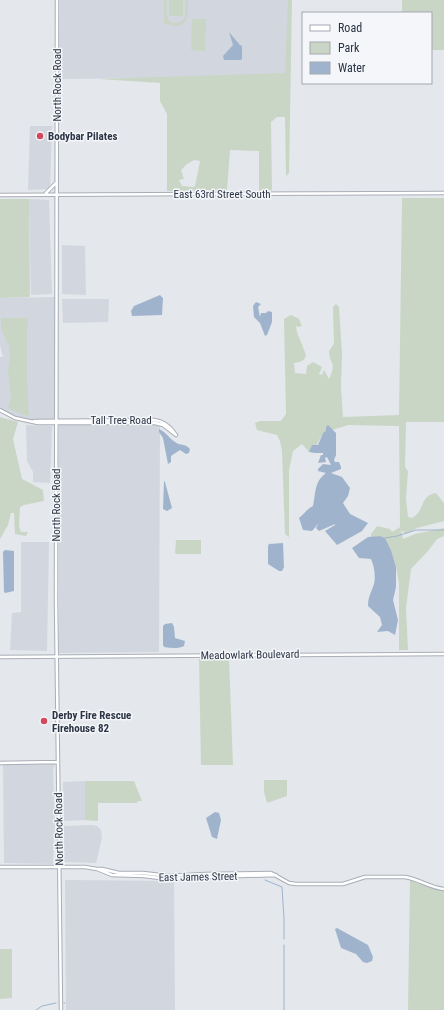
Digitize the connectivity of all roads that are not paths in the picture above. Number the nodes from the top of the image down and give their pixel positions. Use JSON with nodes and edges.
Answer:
{"nodes":[{"id":1,"x":57,"y":0,"type":"edge"},
{"id":2,"x":56,"y":182,"type":"junction"},
{"id":3,"x":444,"y":193,"type":"edge"},
{"id":4,"x":45,"y":194,"type":"junction"},
{"id":5,"x":56,"y":194,"type":"junction"},
{"id":6,"x":0,"y":195,"type":"edge"},
{"id":7,"x":0,"y":410,"type":"edge"},
{"id":8,"x":56,"y":422,"type":"junction"},
{"id":9,"x":444,"y":654,"type":"edge"},
{"id":10,"x":0,"y":657,"type":"edge"},
{"id":11,"x":56,"y":657,"type":"junction"},
{"id":12,"x":58,"y":762,"type":"junction"},
{"id":13,"x":0,"y":763,"type":"edge"},
{"id":14,"x":59,"y":867,"type":"junction"},
{"id":15,"x":0,"y":868,"type":"edge"},
{"id":16,"x":444,"y":889,"type":"edge"},
{"id":17,"x":61,"y":1010,"type":"edge"}],
"edges":[{"from":1,"to":2,"type":"main road","name":"North Rock Road"},
{"from":2,"to":4,"type":"main road"},
{"from":2,"to":5,"type":"main road","name":"North Rock Road"},
{"from":3,"to":5,"type":"main road","name":"East 63rd Street South"},
{"from":4,"to":5,"type":"main road","name":"East 63rd Street South"},
{"from":4,"to":6,"type":"main road","name":"East 63rd Street South"},
{"from":5,"to":8,"type":"main road","name":"North Rock Road"},
{"from":7,"to":8,"type":"main road","name":"Tall Tree Road"},
{"from":8,"to":8,"type":"main road","name":"Tall Tree Road"},
{"from":8,"to":11,"type":"main road","name":"North Rock Road"},
{"from":9,"to":11,"type":"main road","name":"Meadowlark Boulevard"},
{"from":10,"to":11,"type":"main road","name":"Meadowlark Boulevard"},
{"from":11,"to":12,"type":"main road","name":"North Rock Road"},
{"from":12,"to":13,"type":"main road"},
{"from":12,"to":14,"type":"main road","name":"North Rock Road"},
{"from":14,"to":15,"type":"main road","name":"East James Street"},
{"from":14,"to":16,"type":"main road","name":"East James Street"},
{"from":14,"to":17,"type":"main road","name":"North Rock Road"}]}
